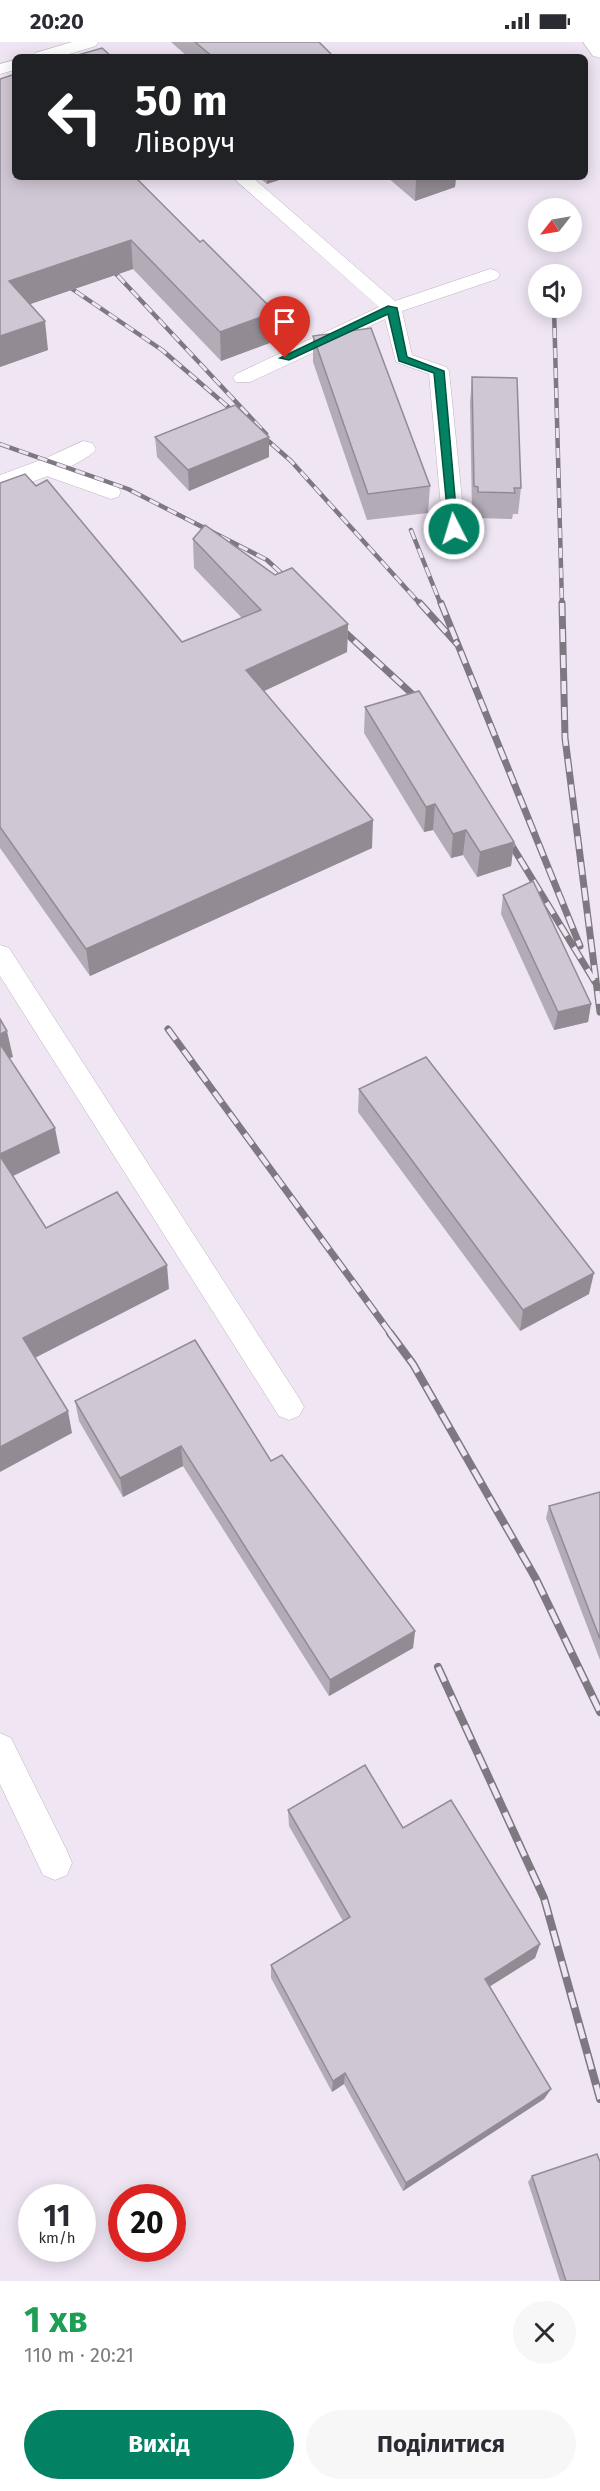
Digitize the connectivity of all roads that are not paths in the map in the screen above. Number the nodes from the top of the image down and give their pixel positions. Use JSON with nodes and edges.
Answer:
{"nodes":[{"id":1,"x":89,"y":42,"type":"edge"},
{"id":2,"x":593,"y":42,"type":"edge"},
{"id":3,"x":600,"y":52,"type":"edge"},
{"id":4,"x":51,"y":54,"type":"edge"},
{"id":5,"x":101,"y":54,"type":"edge"},
{"id":6,"x":244,"y":180,"type":"edge"},
{"id":7,"x":490,"y":275,"type":"dead end"},
{"id":8,"x":392,"y":308,"type":"junction"},
{"id":9,"x":243,"y":378,"type":"dead end"},
{"id":10,"x":82,"y":449,"type":"dead end"},
{"id":11,"x":45,"y":468,"type":"junction"},
{"id":12,"x":0,"y":484,"type":"edge"},
{"id":13,"x":111,"y":492,"type":"dead end"},
{"id":14,"x":454,"y":529,"type":"dead end"},
{"id":15,"x":0,"y":955,"type":"edge"},
{"id":16,"x":289,"y":1407,"type":"dead end"},
{"id":17,"x":0,"y":1749,"type":"edge"},
{"id":18,"x":55,"y":1863,"type":"dead end"}],
"edges":[{"from":1,"to":4,"type":"lane"},
{"from":1,"to":5,"type":"lane"},
{"from":2,"to":3,"type":"main road"},
{"from":6,"to":8,"type":"lane"},
{"from":7,"to":8,"type":"lane"},
{"from":8,"to":9,"type":"lane"},
{"from":8,"to":14,"type":"lane"},
{"from":10,"to":11,"type":"main road"},
{"from":11,"to":12,"type":"main road"},
{"from":11,"to":13,"type":"lane"},
{"from":15,"to":16,"type":"lane"},
{"from":17,"to":18,"type":"lane"}]}
